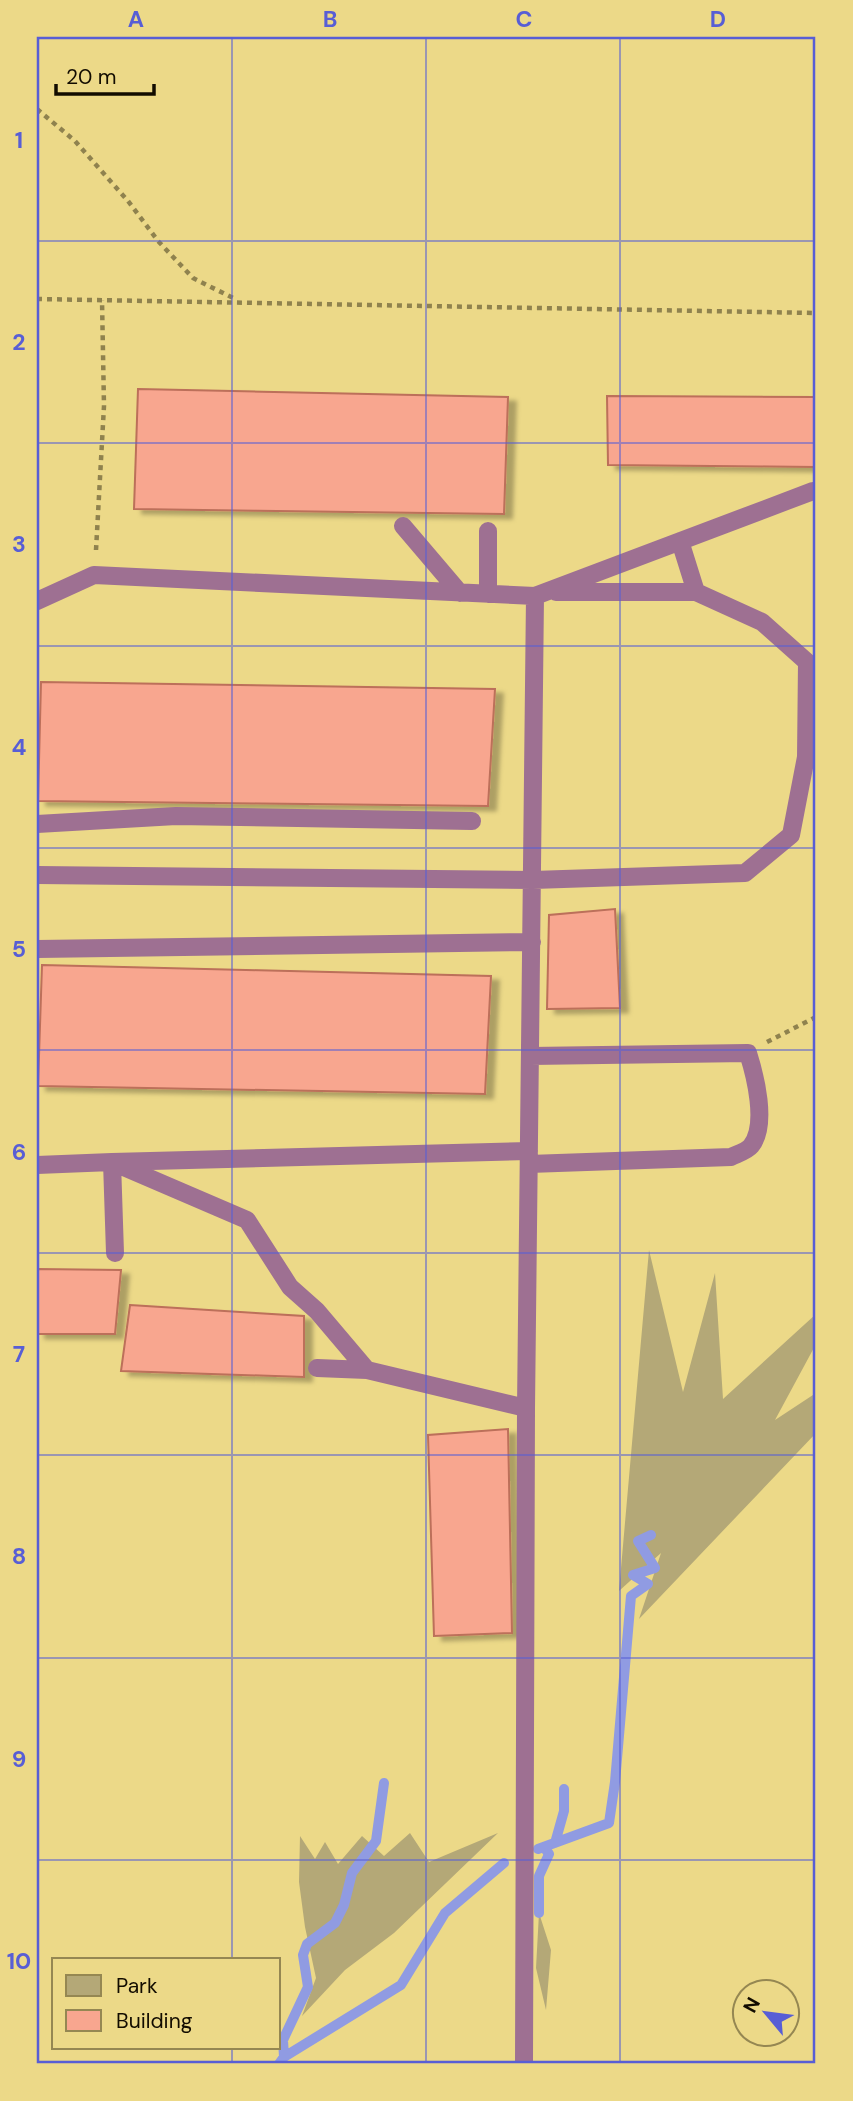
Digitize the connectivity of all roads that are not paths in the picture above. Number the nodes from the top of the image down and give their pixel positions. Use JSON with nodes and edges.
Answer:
{"nodes":[{"id":1,"x":813,"y":491,"type":"dead end"},
{"id":2,"x":403,"y":526,"type":"dead end"},
{"id":3,"x":488,"y":531,"type":"dead end"},
{"id":4,"x":680,"y":541,"type":"junction"},
{"id":5,"x":696,"y":592,"type":"junction"},
{"id":6,"x":460,"y":593,"type":"junction"},
{"id":7,"x":488,"y":594,"type":"junction"},
{"id":8,"x":540,"y":594,"type":"junction"},
{"id":9,"x":37,"y":601,"type":"edge"},
{"id":10,"x":472,"y":821,"type":"dead end"},
{"id":11,"x":37,"y":824,"type":"edge"},
{"id":12,"x":37,"y":875,"type":"edge"},
{"id":13,"x":533,"y":880,"type":"junction"},
{"id":14,"x":532,"y":942,"type":"junction"},
{"id":15,"x":37,"y":949,"type":"edge"},
{"id":16,"x":530,"y":1056,"type":"junction"},
{"id":17,"x":529,"y":1157,"type":"junction"},
{"id":18,"x":112,"y":1162,"type":"junction"},
{"id":19,"x":37,"y":1165,"type":"edge"},
{"id":20,"x":115,"y":1253,"type":"dead end"},
{"id":21,"x":317,"y":1368,"type":"dead end"},
{"id":22,"x":368,"y":1370,"type":"junction"},
{"id":23,"x":526,"y":1408,"type":"junction"},
{"id":24,"x":524,"y":2064,"type":"edge"}],
"edges":[{"from":1,"to":4,"type":"lane"},
{"from":2,"to":6,"type":"lane"},
{"from":3,"to":7,"type":"lane"},
{"from":4,"to":5,"type":"lane"},
{"from":4,"to":8,"type":"lane"},
{"from":5,"to":8,"type":"lane"},
{"from":5,"to":13,"type":"lane"},
{"from":6,"to":7,"type":"lane"},
{"from":6,"to":9,"type":"lane"},
{"from":7,"to":8,"type":"lane"},
{"from":8,"to":13,"type":"lane"},
{"from":10,"to":11,"type":"lane"},
{"from":12,"to":13,"type":"lane"},
{"from":13,"to":14,"type":"lane"},
{"from":14,"to":15,"type":"lane"},
{"from":14,"to":16,"type":"lane"},
{"from":16,"to":17,"type":"lane"},
{"from":16,"to":17,"type":"lane"},
{"from":17,"to":18,"type":"lane"},
{"from":17,"to":23,"type":"lane"},
{"from":18,"to":19,"type":"lane"},
{"from":18,"to":20,"type":"lane"},
{"from":18,"to":22,"type":"lane"},
{"from":21,"to":22,"type":"lane"},
{"from":22,"to":23,"type":"lane"},
{"from":23,"to":24,"type":"lane"}]}
